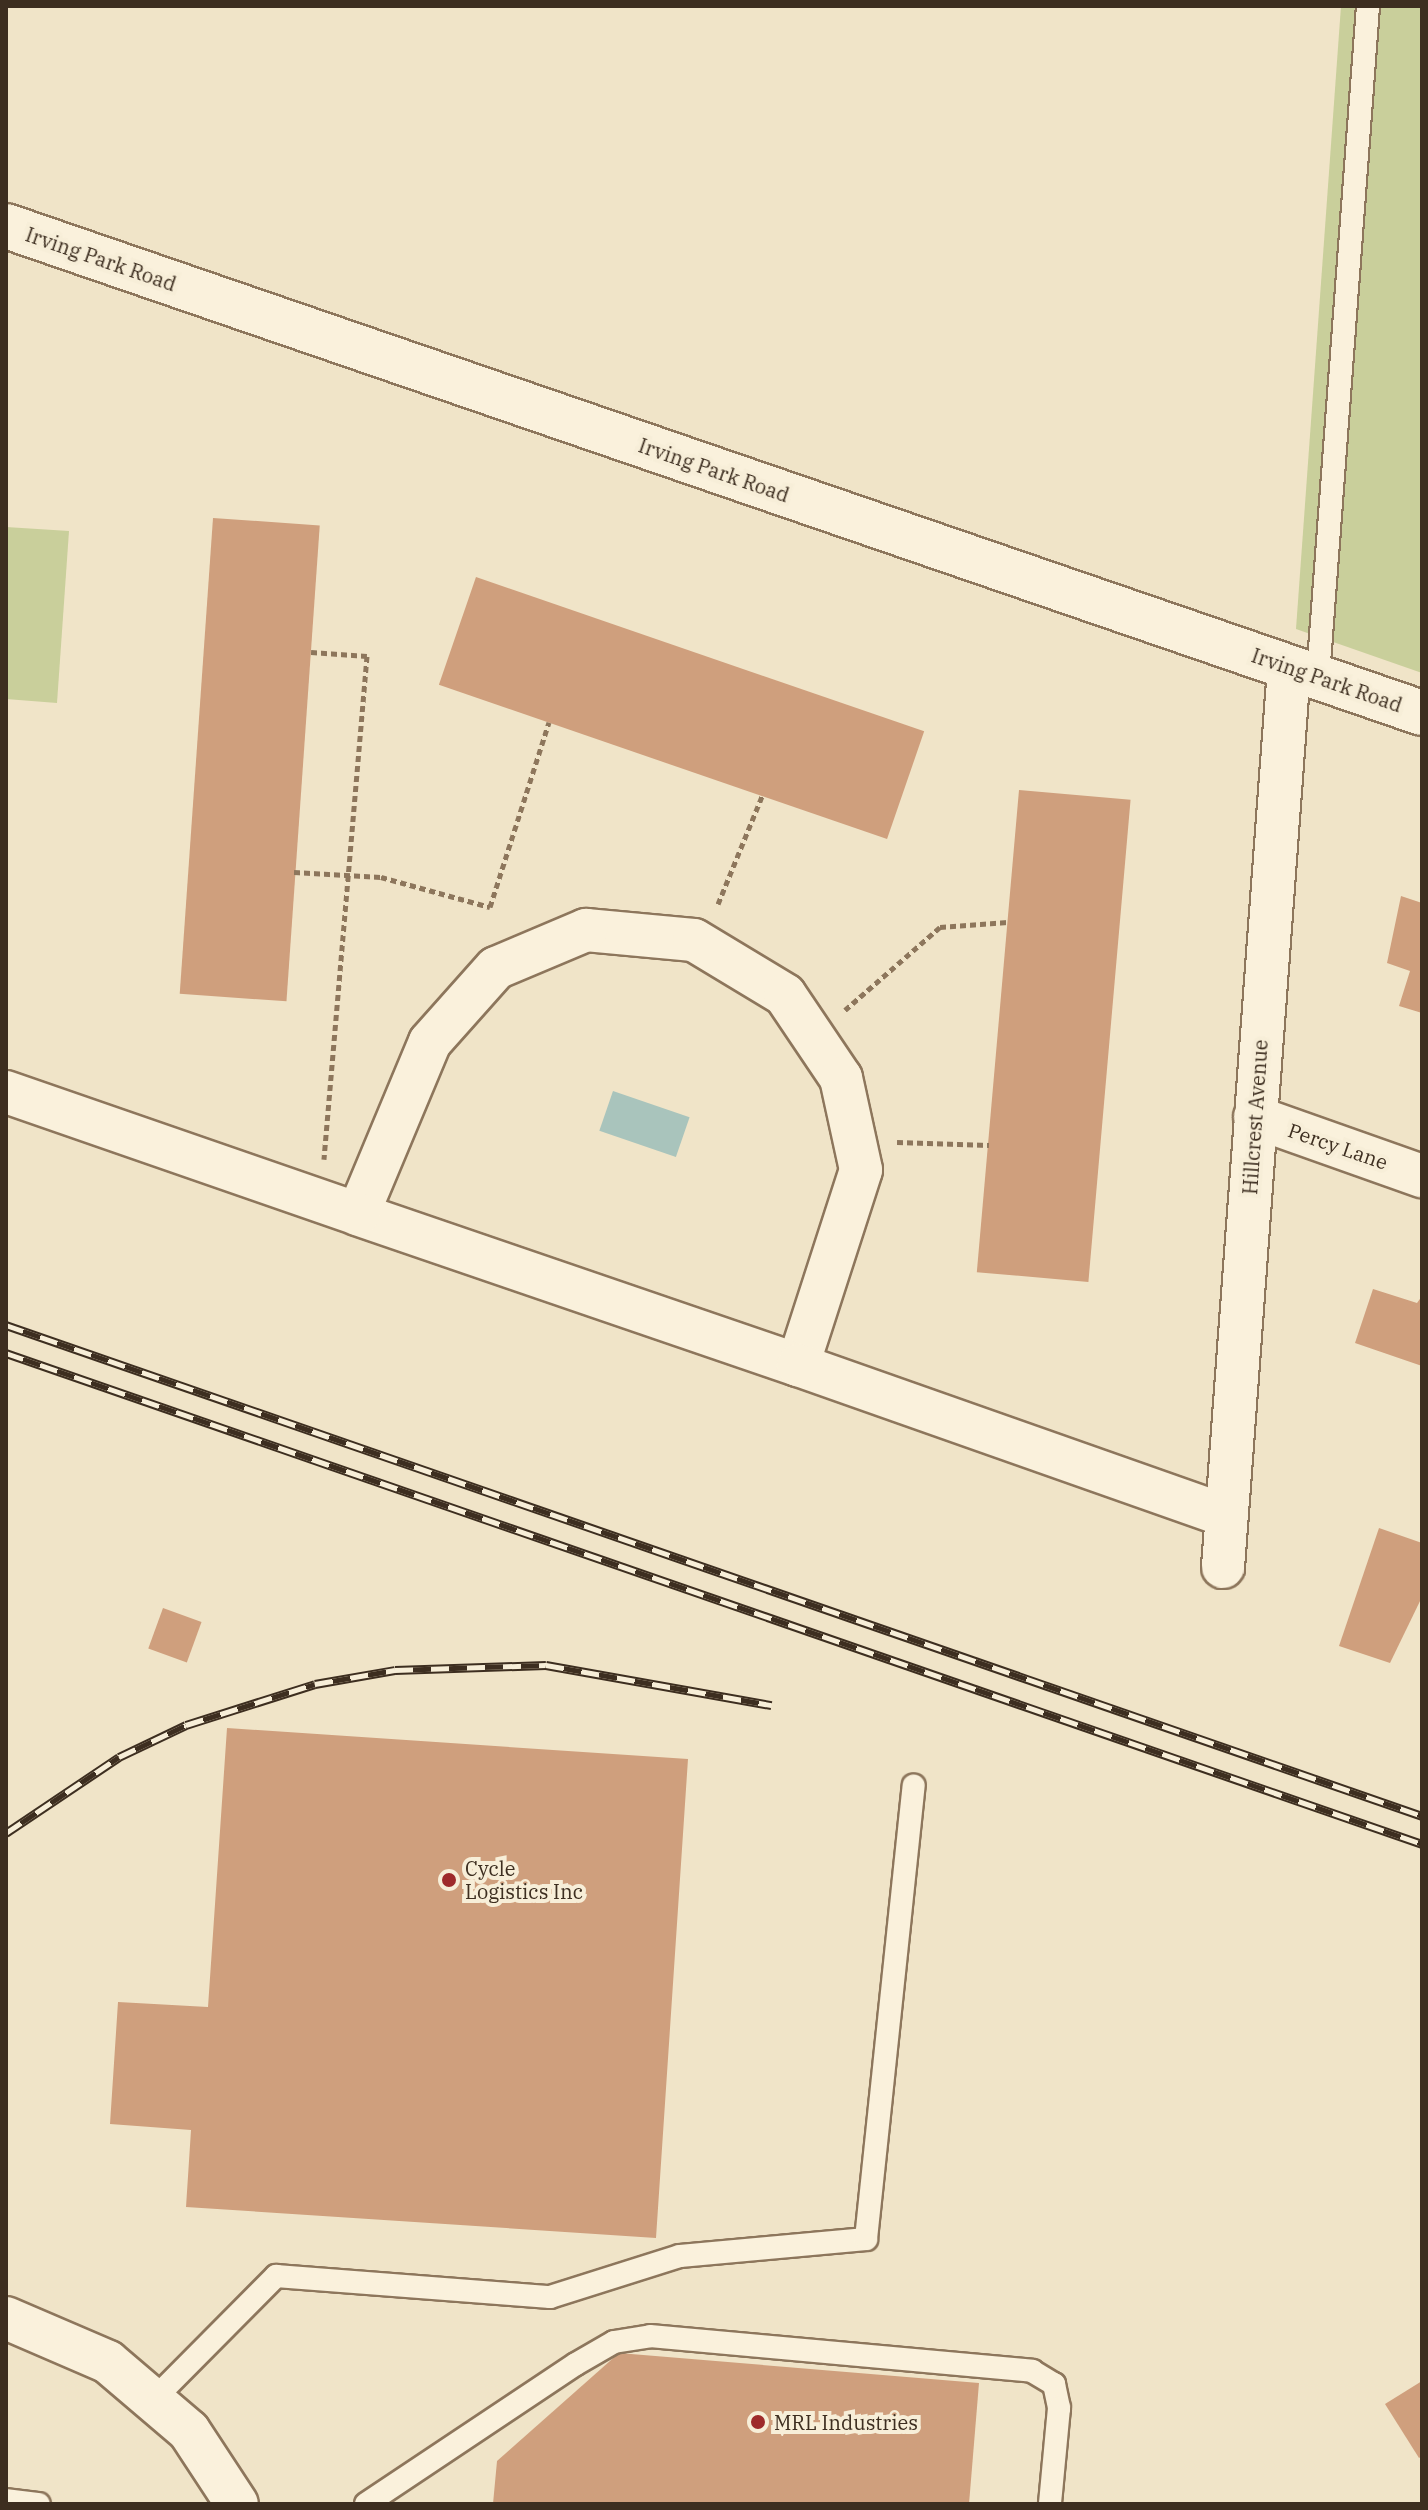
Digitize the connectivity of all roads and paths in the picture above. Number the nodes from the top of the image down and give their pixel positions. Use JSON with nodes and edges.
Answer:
{"nodes":[{"id":1,"x":1368,"y":6,"type":"edge"},
{"id":2,"x":6,"y":226,"type":"edge"},
{"id":3,"x":311,"y":652,"type":"dead end"},
{"id":4,"x":1304,"y":672,"type":"junction"},
{"id":5,"x":1422,"y":713,"type":"edge"},
{"id":6,"x":549,"y":722,"type":"dead end"},
{"id":7,"x":763,"y":794,"type":"dead end"},
{"id":8,"x":294,"y":872,"type":"dead end"},
{"id":9,"x":351,"y":875,"type":"junction"},
{"id":10,"x":1008,"y":922,"type":"dead end"},
{"id":11,"x":702,"y":945,"type":"junction"},
{"id":12,"x":814,"y":1037,"type":"junction"},
{"id":13,"x":6,"y":1092,"type":"edge"},
{"id":14,"x":1255,"y":1117,"type":"junction"},
{"id":15,"x":989,"y":1145,"type":"dead end"},
{"id":16,"x":856,"y":1149,"type":"junction"},
{"id":17,"x":1422,"y":1176,"type":"edge"},
{"id":18,"x":312,"y":1198,"type":"junction"},
{"id":19,"x":358,"y":1214,"type":"junction"},
{"id":20,"x":798,"y":1365,"type":"junction"},
{"id":21,"x":1225,"y":1515,"type":"junction"},
{"id":22,"x":1223,"y":1567,"type":"dead end"},
{"id":23,"x":914,"y":1786,"type":"dead end"},
{"id":24,"x":6,"y":2318,"type":"edge"},
{"id":25,"x":153,"y":2400,"type":"junction"},
{"id":26,"x":6,"y":2500,"type":"edge"},
{"id":27,"x":39,"y":2504,"type":"edge"},
{"id":28,"x":237,"y":2504,"type":"edge"},
{"id":29,"x":366,"y":2504,"type":"edge"},
{"id":30,"x":1050,"y":2504,"type":"edge"}],
"edges":[{"from":1,"to":4,"type":"lane"},
{"from":2,"to":4,"type":"main road","name":"Irving Park Road"},
{"from":3,"to":9,"type":"path"},
{"from":4,"to":5,"type":"main road","name":"Irving Park Road"},
{"from":4,"to":14,"type":"street","name":"Hillcrest Avenue"},
{"from":6,"to":9,"type":"path"},
{"from":7,"to":11,"type":"path"},
{"from":8,"to":9,"type":"path"},
{"from":9,"to":18,"type":"path"},
{"from":10,"to":12,"type":"path"},
{"from":11,"to":12,"type":"street"},
{"from":11,"to":19,"type":"street"},
{"from":12,"to":16,"type":"street"},
{"from":13,"to":18,"type":"street"},
{"from":14,"to":17,"type":"street","name":"Percy Lane"},
{"from":14,"to":21,"type":"street","name":"Hillcrest Avenue"},
{"from":15,"to":16,"type":"path"},
{"from":16,"to":20,"type":"street"},
{"from":18,"to":19,"type":"street"},
{"from":19,"to":20,"type":"street"},
{"from":20,"to":21,"type":"street"},
{"from":21,"to":22,"type":"street","name":"Hillcrest Avenue"},
{"from":23,"to":25,"type":"lane"},
{"from":24,"to":25,"type":"street"},
{"from":25,"to":28,"type":"street"},
{"from":26,"to":27,"type":"lane"},
{"from":29,"to":30,"type":"lane"}]}
